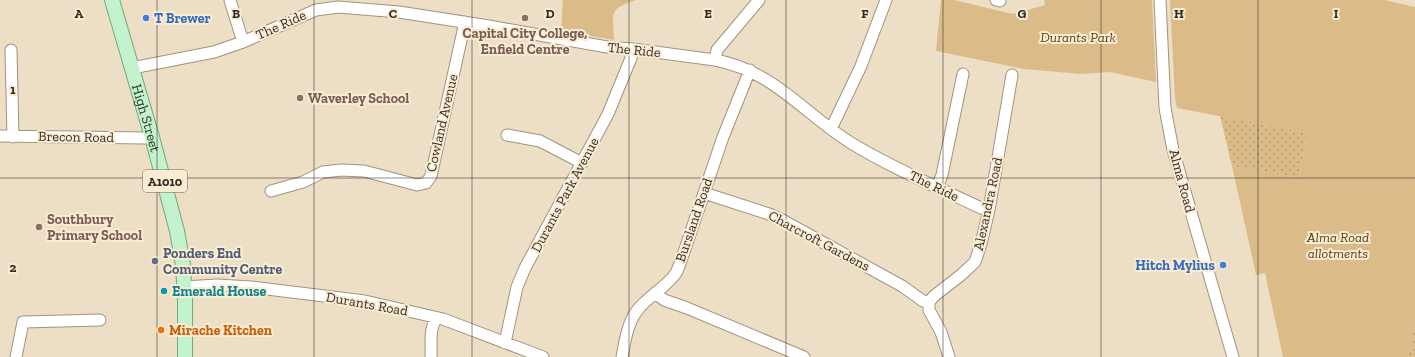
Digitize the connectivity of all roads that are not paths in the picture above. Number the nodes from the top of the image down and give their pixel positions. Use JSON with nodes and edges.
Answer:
{"nodes":[{"id":1,"x":112,"y":0,"type":"edge"},
{"id":2,"x":230,"y":0,"type":"edge"},
{"id":3,"x":759,"y":0,"type":"edge"},
{"id":4,"x":886,"y":0,"type":"edge"},
{"id":5,"x":1160,"y":0,"type":"edge"},
{"id":6,"x":465,"y":22,"type":"junction"},
{"id":7,"x":243,"y":42,"type":"junction"},
{"id":8,"x":633,"y":49,"type":"junction"},
{"id":9,"x":11,"y":50,"type":"dead end"},
{"id":10,"x":715,"y":60,"type":"junction"},
{"id":11,"x":132,"y":68,"type":"junction"},
{"id":12,"x":750,"y":70,"type":"junction"},
{"id":13,"x":963,"y":74,"type":"dead end"},
{"id":14,"x":1012,"y":75,"type":"dead end"},
{"id":15,"x":831,"y":129,"type":"junction"},
{"id":16,"x":507,"y":135,"type":"dead end"},
{"id":17,"x":0,"y":136,"type":"edge"},
{"id":18,"x":13,"y":137,"type":"junction"},
{"id":19,"x":152,"y":137,"type":"junction"},
{"id":20,"x":582,"y":163,"type":"junction"},
{"id":21,"x":937,"y":187,"type":"junction"},
{"id":22,"x":271,"y":191,"type":"dead end"},
{"id":23,"x":704,"y":193,"type":"junction"},
{"id":24,"x":989,"y":210,"type":"junction"},
{"id":25,"x":184,"y":287,"type":"junction"},
{"id":26,"x":655,"y":293,"type":"junction"},
{"id":27,"x":929,"y":302,"type":"junction"},
{"id":28,"x":438,"y":318,"type":"junction"},
{"id":29,"x":100,"y":320,"type":"dead end"},
{"id":30,"x":505,"y":343,"type":"junction"},
{"id":31,"x":16,"y":357,"type":"edge"},
{"id":32,"x":185,"y":357,"type":"edge"},
{"id":33,"x":431,"y":357,"type":"edge"},
{"id":34,"x":543,"y":357,"type":"edge"},
{"id":35,"x":622,"y":357,"type":"edge"},
{"id":36,"x":804,"y":357,"type":"edge"},
{"id":37,"x":949,"y":357,"type":"edge"},
{"id":38,"x":1233,"y":357,"type":"edge"}],
"edges":[{"from":1,"to":11,"type":"main road","number":"A1010"},
{"from":2,"to":7,"type":"street"},
{"from":3,"to":10,"type":"street"},
{"from":4,"to":15,"type":"street"},
{"from":5,"to":38,"type":"street","name":"Alma Road"},
{"from":6,"to":7,"type":"street","name":"The Ride"},
{"from":6,"to":8,"type":"street","name":"The Ride"},
{"from":6,"to":22,"type":"street","name":"Cowland Avenue"},
{"from":7,"to":11,"type":"street","name":"The Ride"},
{"from":8,"to":10,"type":"street","name":"The Ride"},
{"from":8,"to":20,"type":"street","name":"Durants Park Avenue"},
{"from":9,"to":18,"type":"street"},
{"from":10,"to":12,"type":"street","name":"The Ride"},
{"from":11,"to":19,"type":"main road","name":"High Street","number":"A1010"},
{"from":12,"to":15,"type":"street","name":"The Ride"},
{"from":12,"to":23,"type":"street","name":"Bursland Road"},
{"from":13,"to":21,"type":"street"},
{"from":14,"to":24,"type":"street","name":"Alexandra Road"},
{"from":15,"to":21,"type":"street","name":"The Ride"},
{"from":16,"to":20,"type":"street"},
{"from":17,"to":18,"type":"street","name":"Brecon Road"},
{"from":18,"to":19,"type":"street","name":"Brecon Road"},
{"from":19,"to":25,"type":"main road","name":"High Street","number":"A1010"},
{"from":20,"to":30,"type":"street","name":"Durants Park Avenue"},
{"from":21,"to":24,"type":"street","name":"The Ride"},
{"from":23,"to":26,"type":"street","name":"Bursland Road"},
{"from":23,"to":27,"type":"street","name":"Charcroft Gardens"},
{"from":24,"to":27,"type":"street","name":"Alexandra Road"},
{"from":25,"to":28,"type":"street","name":"Durants Road"},
{"from":25,"to":32,"type":"main road","name":"High Street","number":"A1010"},
{"from":26,"to":35,"type":"street","name":"Bursland Road"},
{"from":26,"to":36,"type":"street"},
{"from":27,"to":37,"type":"street"},
{"from":28,"to":30,"type":"street","name":"Durants Road"},
{"from":28,"to":33,"type":"street"},
{"from":29,"to":31,"type":"street"},
{"from":30,"to":34,"type":"street","name":"Durants Road"}]}
